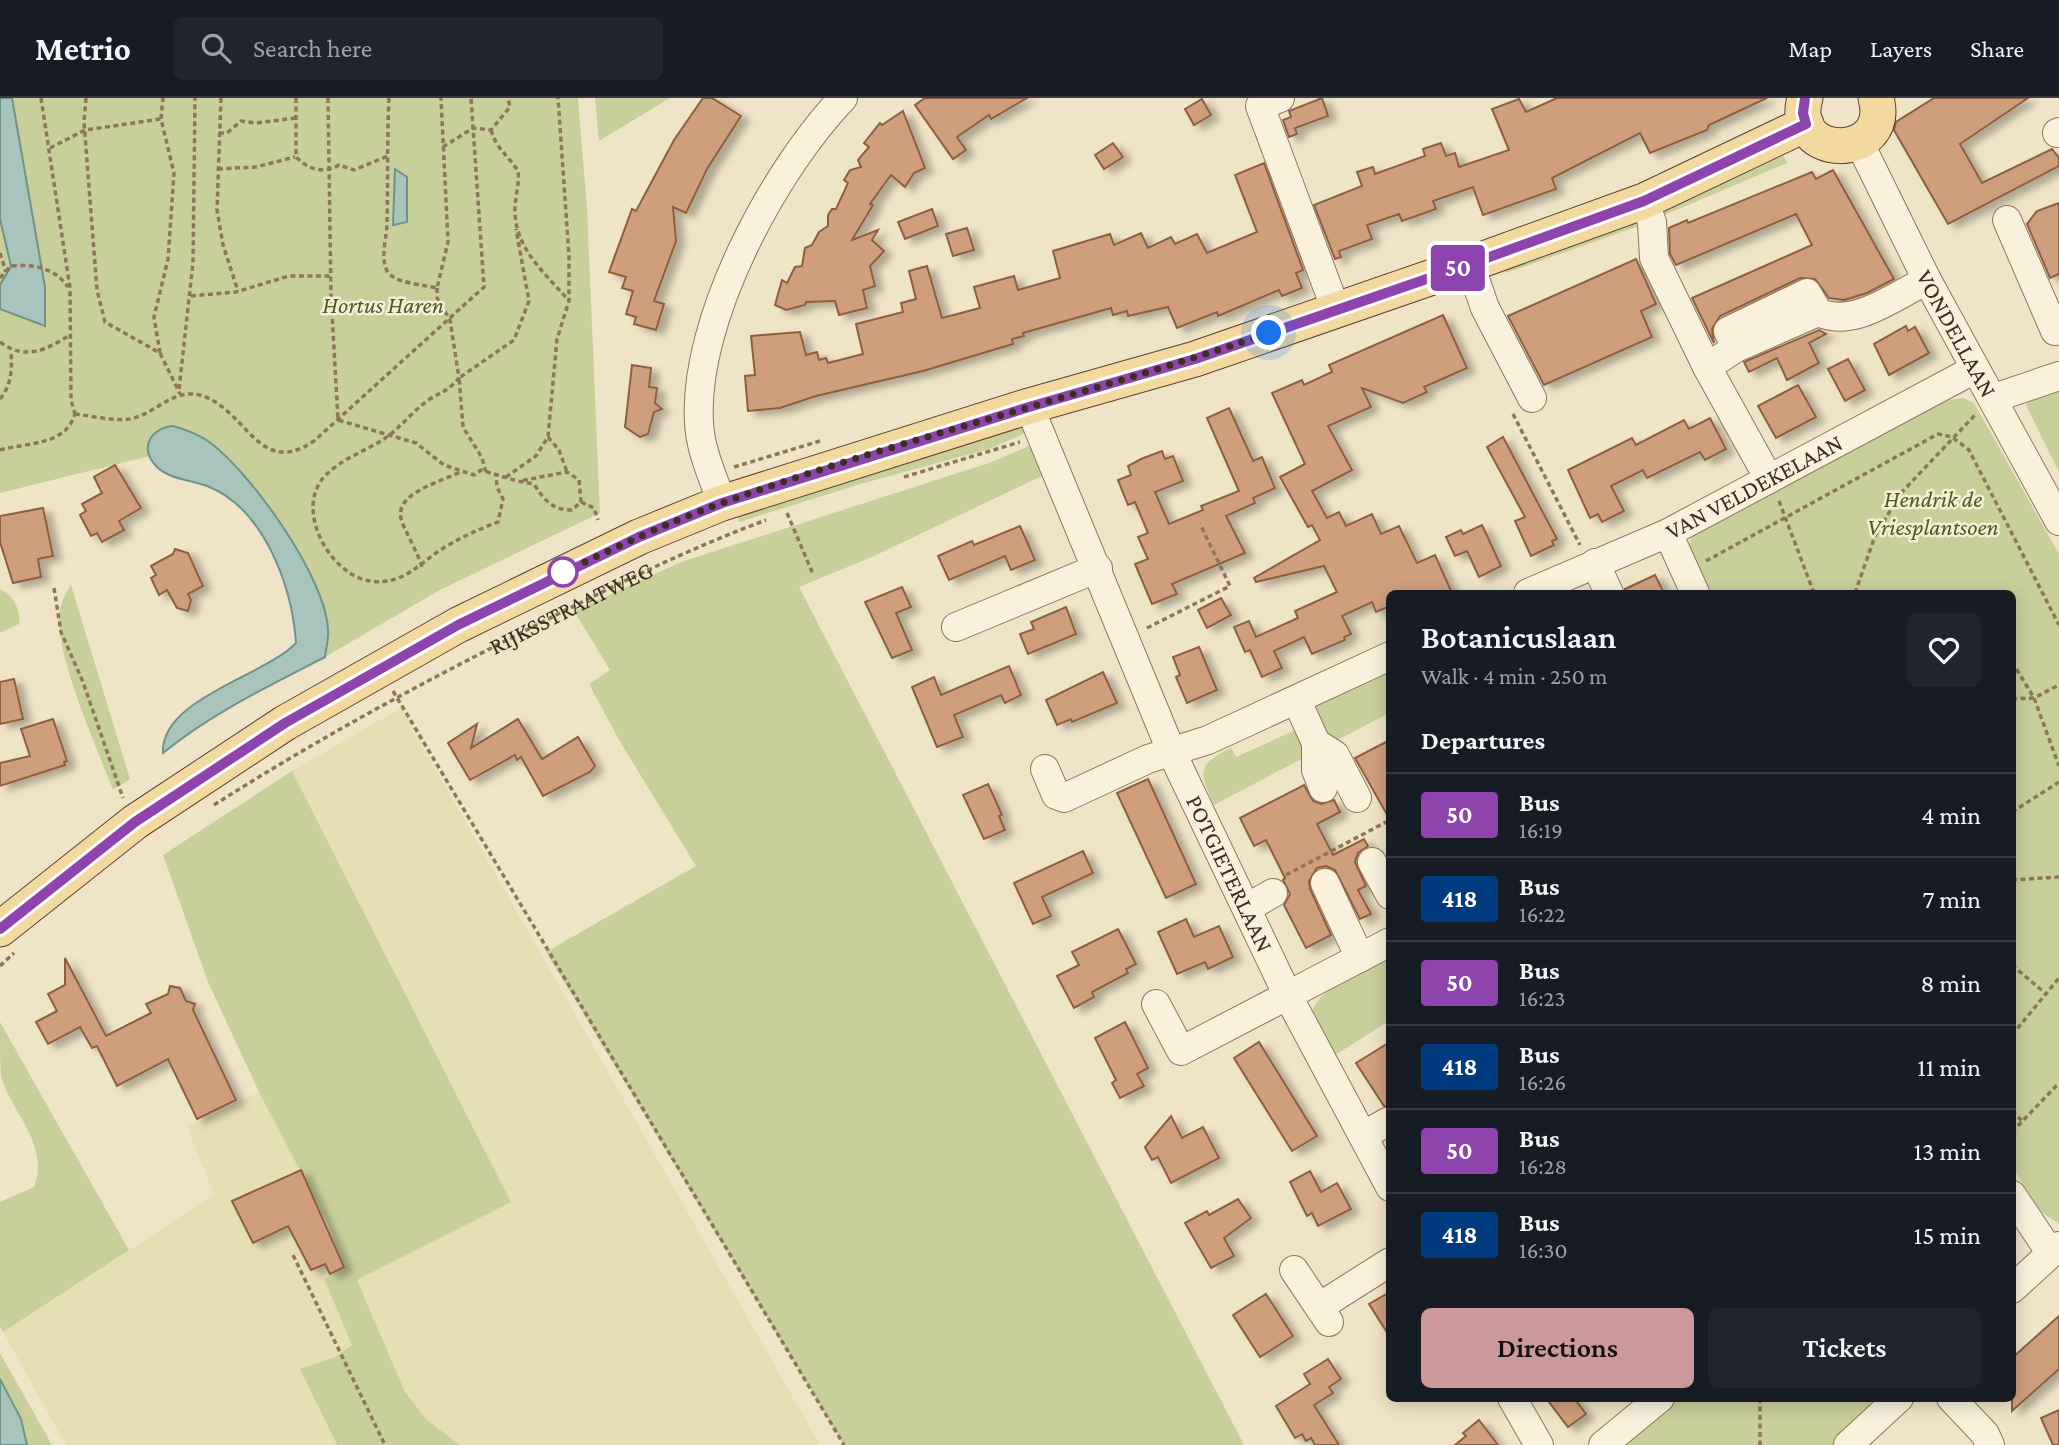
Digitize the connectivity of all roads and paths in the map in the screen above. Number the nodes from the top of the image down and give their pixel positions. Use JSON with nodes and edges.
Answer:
{"nodes":[{"id":1,"x":41,"y":98,"type":"edge"},
{"id":2,"x":86,"y":98,"type":"edge"},
{"id":3,"x":163,"y":98,"type":"edge"},
{"id":4,"x":195,"y":98,"type":"edge"},
{"id":5,"x":221,"y":98,"type":"edge"},
{"id":6,"x":296,"y":98,"type":"edge"},
{"id":7,"x":328,"y":98,"type":"edge"},
{"id":8,"x":388,"y":98,"type":"edge"},
{"id":9,"x":441,"y":98,"type":"edge"},
{"id":10,"x":471,"y":98,"type":"edge"},
{"id":11,"x":508,"y":98,"type":"edge"},
{"id":12,"x":558,"y":98,"type":"edge"},
{"id":13,"x":843,"y":98,"type":"edge"},
{"id":14,"x":1280,"y":98,"type":"edge"},
{"id":15,"x":1876,"y":98,"type":"edge"},
{"id":16,"x":1806,"y":111,"type":"edge"},
{"id":17,"x":296,"y":118,"type":"junction"},
{"id":18,"x":161,"y":119,"type":"junction"},
{"id":19,"x":473,"y":128,"type":"junction"},
{"id":20,"x":85,"y":130,"type":"junction"},
{"id":21,"x":491,"y":130,"type":"junction"},
{"id":22,"x":219,"y":134,"type":"junction"},
{"id":23,"x":1859,"y":142,"type":"junction"},
{"id":24,"x":443,"y":147,"type":"junction"},
{"id":25,"x":50,"y":148,"type":"junction"},
{"id":26,"x":388,"y":156,"type":"junction"},
{"id":27,"x":296,"y":157,"type":"junction"},
{"id":28,"x":218,"y":169,"type":"junction"},
{"id":29,"x":328,"y":171,"type":"junction"},
{"id":30,"x":1644,"y":201,"type":"junction"},
{"id":31,"x":2007,"y":220,"type":"dead end"},
{"id":32,"x":516,"y":229,"type":"junction"},
{"id":33,"x":0,"y":253,"type":"edge"},
{"id":34,"x":1470,"y":264,"type":"junction"},
{"id":35,"x":6,"y":272,"type":"junction"},
{"id":36,"x":331,"y":276,"type":"junction"},
{"id":37,"x":0,"y":278,"type":"edge"},
{"id":38,"x":1927,"y":280,"type":"junction"},
{"id":39,"x":70,"y":288,"type":"junction"},
{"id":40,"x":437,"y":288,"type":"junction"},
{"id":41,"x":238,"y":291,"type":"junction"},
{"id":42,"x":191,"y":296,"type":"junction"},
{"id":43,"x":569,"y":301,"type":"junction"},
{"id":44,"x":1336,"y":310,"type":"junction"},
{"id":45,"x":450,"y":320,"type":"junction"},
{"id":46,"x":2054,"y":331,"type":"dead end"},
{"id":47,"x":70,"y":334,"type":"junction"},
{"id":48,"x":0,"y":342,"type":"edge"},
{"id":49,"x":11,"y":351,"type":"junction"},
{"id":50,"x":160,"y":353,"type":"junction"},
{"id":51,"x":1707,"y":367,"type":"junction"},
{"id":52,"x":1975,"y":369,"type":"junction"},
{"id":53,"x":2059,"y":376,"type":"edge"},
{"id":54,"x":459,"y":378,"type":"junction"},
{"id":55,"x":180,"y":394,"type":"junction"},
{"id":56,"x":1994,"y":398,"type":"junction"},
{"id":57,"x":0,"y":399,"type":"edge"},
{"id":58,"x":1520,"y":401,"type":"joint"},
{"id":59,"x":75,"y":414,"type":"junction"},
{"id":60,"x":338,"y":420,"type":"junction"},
{"id":61,"x":1036,"y":421,"type":"junction"},
{"id":62,"x":390,"y":435,"type":"junction"},
{"id":63,"x":548,"y":437,"type":"junction"},
{"id":64,"x":1952,"y":438,"type":"junction"},
{"id":65,"x":0,"y":450,"type":"edge"},
{"id":66,"x":462,"y":471,"type":"junction"},
{"id":67,"x":486,"y":472,"type":"junction"},
{"id":68,"x":567,"y":472,"type":"junction"},
{"id":69,"x":496,"y":476,"type":"junction"},
{"id":70,"x":504,"y":478,"type":"junction"},
{"id":71,"x":897,"y":479,"type":"dead end"},
{"id":72,"x":1769,"y":479,"type":"junction"},
{"id":73,"x":520,"y":481,"type":"junction"},
{"id":74,"x":581,"y":502,"type":"junction"},
{"id":75,"x":722,"y":503,"type":"junction"},
{"id":76,"x":797,"y":509,"type":"dead end"},
{"id":77,"x":787,"y":513,"type":"junction"},
{"id":78,"x":1786,"y":516,"type":"junction"},
{"id":79,"x":598,"y":520,"type":"dead end"},
{"id":80,"x":2059,"y":521,"type":"edge"},
{"id":81,"x":1200,"y":524,"type":"dead end"},
{"id":82,"x":1668,"y":533,"type":"junction"},
{"id":83,"x":1592,"y":564,"type":"junction"},
{"id":84,"x":422,"y":566,"type":"junction"},
{"id":85,"x":1098,"y":568,"type":"junction"},
{"id":86,"x":813,"y":574,"type":"dead end"},
{"id":87,"x":1690,"y":583,"type":"edge"},
{"id":88,"x":54,"y":588,"type":"dead end"},
{"id":89,"x":1542,"y":590,"type":"edge"},
{"id":90,"x":1607,"y":590,"type":"edge"},
{"id":91,"x":1813,"y":590,"type":"edge"},
{"id":92,"x":1856,"y":590,"type":"edge"},
{"id":93,"x":2059,"y":625,"type":"edge"},
{"id":94,"x":956,"y":627,"type":"dead end"},
{"id":95,"x":1127,"y":639,"type":"junction"},
{"id":96,"x":1386,"y":658,"type":"edge"},
{"id":97,"x":379,"y":668,"type":"junction"},
{"id":98,"x":2016,"y":669,"type":"edge"},
{"id":99,"x":2059,"y":685,"type":"edge"},
{"id":100,"x":397,"y":698,"type":"junction"},
{"id":101,"x":2034,"y":698,"type":"junction"},
{"id":102,"x":2016,"y":699,"type":"edge"},
{"id":103,"x":1297,"y":701,"type":"junction"},
{"id":104,"x":1316,"y":743,"type":"junction"},
{"id":105,"x":1172,"y":752,"type":"junction"},
{"id":106,"x":2059,"y":766,"type":"edge"},
{"id":107,"x":1045,"y":769,"type":"dead end"},
{"id":108,"x":2059,"y":782,"type":"edge"},
{"id":109,"x":1323,"y":788,"type":"dead end"},
{"id":110,"x":1357,"y":798,"type":"dead end"},
{"id":111,"x":208,"y":809,"type":"dead end"},
{"id":112,"x":2016,"y":810,"type":"edge"},
{"id":113,"x":135,"y":822,"type":"junction"},
{"id":114,"x":1372,"y":862,"type":"dead end"},
{"id":115,"x":2059,"y":877,"type":"edge"},
{"id":116,"x":2016,"y":880,"type":"edge"},
{"id":117,"x":1325,"y":883,"type":"dead end"},
{"id":118,"x":1386,"y":888,"type":"edge"},
{"id":119,"x":1273,"y":893,"type":"dead end"},
{"id":120,"x":1247,"y":908,"type":"junction"},
{"id":121,"x":8,"y":941,"type":"edge"},
{"id":122,"x":1386,"y":944,"type":"edge"},
{"id":123,"x":1360,"y":958,"type":"junction"},
{"id":124,"x":0,"y":966,"type":"edge"},
{"id":125,"x":2016,"y":968,"type":"edge"},
{"id":126,"x":2059,"y":978,"type":"edge"},
{"id":127,"x":2045,"y":993,"type":"junction"},
{"id":128,"x":1288,"y":996,"type":"junction"},
{"id":129,"x":1156,"y":1003,"type":"dead end"},
{"id":130,"x":2016,"y":1030,"type":"edge"},
{"id":131,"x":2059,"y":1083,"type":"edge"},
{"id":132,"x":2016,"y":1115,"type":"edge"},
{"id":133,"x":2024,"y":1123,"type":"junction"},
{"id":134,"x":2016,"y":1129,"type":"edge"},
{"id":135,"x":1378,"y":1139,"type":"edge"},
{"id":136,"x":1386,"y":1171,"type":"edge"},
{"id":137,"x":2016,"y":1200,"type":"edge"},
{"id":138,"x":2055,"y":1249,"type":"edge"},
{"id":139,"x":293,"y":1255,"type":"dead end"},
{"id":140,"x":1386,"y":1265,"type":"edge"},
{"id":141,"x":1294,"y":1270,"type":"dead end"},
{"id":142,"x":2016,"y":1285,"type":"edge"},
{"id":143,"x":1514,"y":1402,"type":"edge"},
{"id":144,"x":1655,"y":1402,"type":"edge"},
{"id":145,"x":1760,"y":1402,"type":"edge"},
{"id":146,"x":1895,"y":1402,"type":"edge"},
{"id":147,"x":1955,"y":1402,"type":"edge"},
{"id":148,"x":385,"y":1445,"type":"edge"},
{"id":149,"x":844,"y":1445,"type":"edge"},
{"id":150,"x":1539,"y":1445,"type":"edge"},
{"id":151,"x":1603,"y":1445,"type":"edge"},
{"id":152,"x":1760,"y":1445,"type":"edge"},
{"id":153,"x":1849,"y":1445,"type":"edge"},
{"id":154,"x":1990,"y":1445,"type":"edge"}],
"edges":[{"from":1,"to":25,"type":"path"},
{"from":2,"to":20,"type":"path"},
{"from":3,"to":18,"type":"path"},
{"from":4,"to":42,"type":"path"},
{"from":5,"to":22,"type":"path"},
{"from":6,"to":17,"type":"path"},
{"from":7,"to":29,"type":"path"},
{"from":8,"to":26,"type":"path"},
{"from":9,"to":24,"type":"path"},
{"from":10,"to":19,"type":"path"},
{"from":11,"to":21,"type":"path"},
{"from":12,"to":43,"type":"path"},
{"from":13,"to":75,"type":"street"},
{"from":14,"to":44,"type":"street"},
{"from":15,"to":23,"type":"main road"},
{"from":16,"to":23,"type":"main road"},
{"from":16,"to":30,"type":"main road","name":"RIJKSSTRAATWEG"},
{"from":17,"to":22,"type":"path"},
{"from":17,"to":27,"type":"path"},
{"from":18,"to":20,"type":"path"},
{"from":18,"to":50,"type":"path"},
{"from":19,"to":21,"type":"path"},
{"from":19,"to":24,"type":"path"},
{"from":19,"to":45,"type":"path"},
{"from":20,"to":25,"type":"path"},
{"from":20,"to":50,"type":"path"},
{"from":21,"to":32,"type":"path"},
{"from":22,"to":28,"type":"path"},
{"from":23,"to":38,"type":"street","name":"VONDELLAAN"},
{"from":24,"to":40,"type":"path"},
{"from":25,"to":39,"type":"path"},
{"from":26,"to":29,"type":"path"},
{"from":26,"to":40,"type":"path"},
{"from":27,"to":28,"type":"path"},
{"from":27,"to":29,"type":"path"},
{"from":28,"to":41,"type":"path"},
{"from":29,"to":36,"type":"path"},
{"from":30,"to":34,"type":"main road","name":"RIJKSSTRAATWEG"},
{"from":30,"to":51,"type":"street"},
{"from":31,"to":46,"type":"street"},
{"from":32,"to":43,"type":"path"},
{"from":32,"to":54,"type":"path"},
{"from":33,"to":35,"type":"path"},
{"from":34,"to":44,"type":"main road","name":"RIJKSSTRAATWEG"},
{"from":34,"to":58,"type":"street"},
{"from":35,"to":37,"type":"path"},
{"from":35,"to":39,"type":"path"},
{"from":36,"to":41,"type":"path"},
{"from":36,"to":60,"type":"path"},
{"from":38,"to":51,"type":"street"},
{"from":38,"to":52,"type":"street","name":"VONDELLAAN"},
{"from":39,"to":47,"type":"path"},
{"from":40,"to":45,"type":"path"},
{"from":41,"to":42,"type":"path"},
{"from":42,"to":55,"type":"path"},
{"from":43,"to":63,"type":"path"},
{"from":44,"to":61,"type":"main road","name":"RIJKSSTRAATWEG"},
{"from":45,"to":54,"type":"path"},
{"from":45,"to":60,"type":"path"},
{"from":47,"to":49,"type":"path"},
{"from":47,"to":59,"type":"path"},
{"from":48,"to":49,"type":"path"},
{"from":49,"to":57,"type":"path"},
{"from":50,"to":55,"type":"path"},
{"from":51,"to":72,"type":"street"},
{"from":52,"to":56,"type":"street","name":"VONDELLAAN"},
{"from":52,"to":72,"type":"street","name":"VAN VELDEKELAAN"},
{"from":53,"to":56,"type":"street"},
{"from":54,"to":62,"type":"path"},
{"from":54,"to":67,"type":"path"},
{"from":55,"to":59,"type":"path"},
{"from":55,"to":60,"type":"path"},
{"from":56,"to":64,"type":"path"},
{"from":56,"to":80,"type":"street","name":"VONDELLAAN"},
{"from":58,"to":83,"type":"path"},
{"from":59,"to":65,"type":"path"},
{"from":60,"to":62,"type":"path"},
{"from":61,"to":71,"type":"path"},
{"from":61,"to":75,"type":"main road","name":"RIJKSSTRAATWEG"},
{"from":61,"to":85,"type":"street","name":"POTGIETERLAAN"},
{"from":62,"to":66,"type":"path"},
{"from":62,"to":84,"type":"path"},
{"from":63,"to":68,"type":"path"},
{"from":63,"to":70,"type":"path"},
{"from":64,"to":78,"type":"path"},
{"from":64,"to":92,"type":"path"},
{"from":64,"to":93,"type":"path"},
{"from":66,"to":67,"type":"path"},
{"from":66,"to":84,"type":"path"},
{"from":67,"to":69,"type":"path"},
{"from":68,"to":73,"type":"path"},
{"from":68,"to":74,"type":"path"},
{"from":69,"to":70,"type":"path"},
{"from":69,"to":84,"type":"path"},
{"from":70,"to":73,"type":"path"},
{"from":72,"to":78,"type":"path"},
{"from":72,"to":82,"type":"street","name":"VAN VELDEKELAAN"},
{"from":73,"to":74,"type":"path"},
{"from":74,"to":79,"type":"path"},
{"from":75,"to":97,"type":"main road","name":"RIJKSSTRAATWEG"},
{"from":76,"to":77,"type":"path","name":"RIJKSSTRAATWEG"},
{"from":77,"to":86,"type":"path"},
{"from":77,"to":100,"type":"path","name":"RIJKSSTRAATWEG"},
{"from":78,"to":87,"type":"path"},
{"from":78,"to":91,"type":"path"},
{"from":81,"to":95,"type":"path"},
{"from":82,"to":83,"type":"street","name":"VAN VELDEKELAAN"},
{"from":82,"to":87,"type":"street"},
{"from":83,"to":89,"type":"street","name":"VAN VELDEKELAAN"},
{"from":83,"to":90,"type":"street"},
{"from":85,"to":94,"type":"street"},
{"from":85,"to":95,"type":"street","name":"POTGIETERLAAN"},
{"from":88,"to":113,"type":"path"},
{"from":95,"to":105,"type":"street","name":"POTGIETERLAAN"},
{"from":96,"to":103,"type":"street"},
{"from":97,"to":100,"type":"path"},
{"from":97,"to":113,"type":"main road","name":"RIJKSSTRAATWEG"},
{"from":98,"to":101,"type":"path"},
{"from":99,"to":101,"type":"path"},
{"from":100,"to":111,"type":"path","name":"RIJKSSTRAATWEG"},
{"from":100,"to":149,"type":"path"},
{"from":101,"to":102,"type":"path"},
{"from":101,"to":106,"type":"path"},
{"from":103,"to":104,"type":"street"},
{"from":103,"to":105,"type":"street"},
{"from":104,"to":109,"type":"street"},
{"from":104,"to":110,"type":"street"},
{"from":105,"to":107,"type":"street"},
{"from":105,"to":120,"type":"street","name":"POTGIETERLAAN"},
{"from":108,"to":112,"type":"path"},
{"from":113,"to":121,"type":"main road","name":"RIJKSSTRAATWEG"},
{"from":114,"to":118,"type":"street"},
{"from":115,"to":116,"type":"path"},
{"from":117,"to":123,"type":"street"},
{"from":119,"to":120,"type":"street"},
{"from":120,"to":128,"type":"street","name":"POTGIETERLAAN"},
{"from":121,"to":124,"type":"path"},
{"from":122,"to":123,"type":"street"},
{"from":123,"to":128,"type":"street"},
{"from":125,"to":127,"type":"path"},
{"from":126,"to":127,"type":"path"},
{"from":127,"to":130,"type":"path"},
{"from":128,"to":129,"type":"street"},
{"from":128,"to":135,"type":"street","name":"POTGIETERLAAN"},
{"from":131,"to":133,"type":"path"},
{"from":132,"to":133,"type":"path"},
{"from":133,"to":134,"type":"path"},
{"from":135,"to":136,"type":"street","name":"POTGIETERLAAN"},
{"from":137,"to":138,"type":"street"},
{"from":138,"to":142,"type":"street"},
{"from":139,"to":148,"type":"path"},
{"from":140,"to":141,"type":"street"},
{"from":143,"to":150,"type":"street"},
{"from":144,"to":151,"type":"street"},
{"from":145,"to":152,"type":"path"},
{"from":146,"to":153,"type":"street"},
{"from":147,"to":154,"type":"street"}]}
